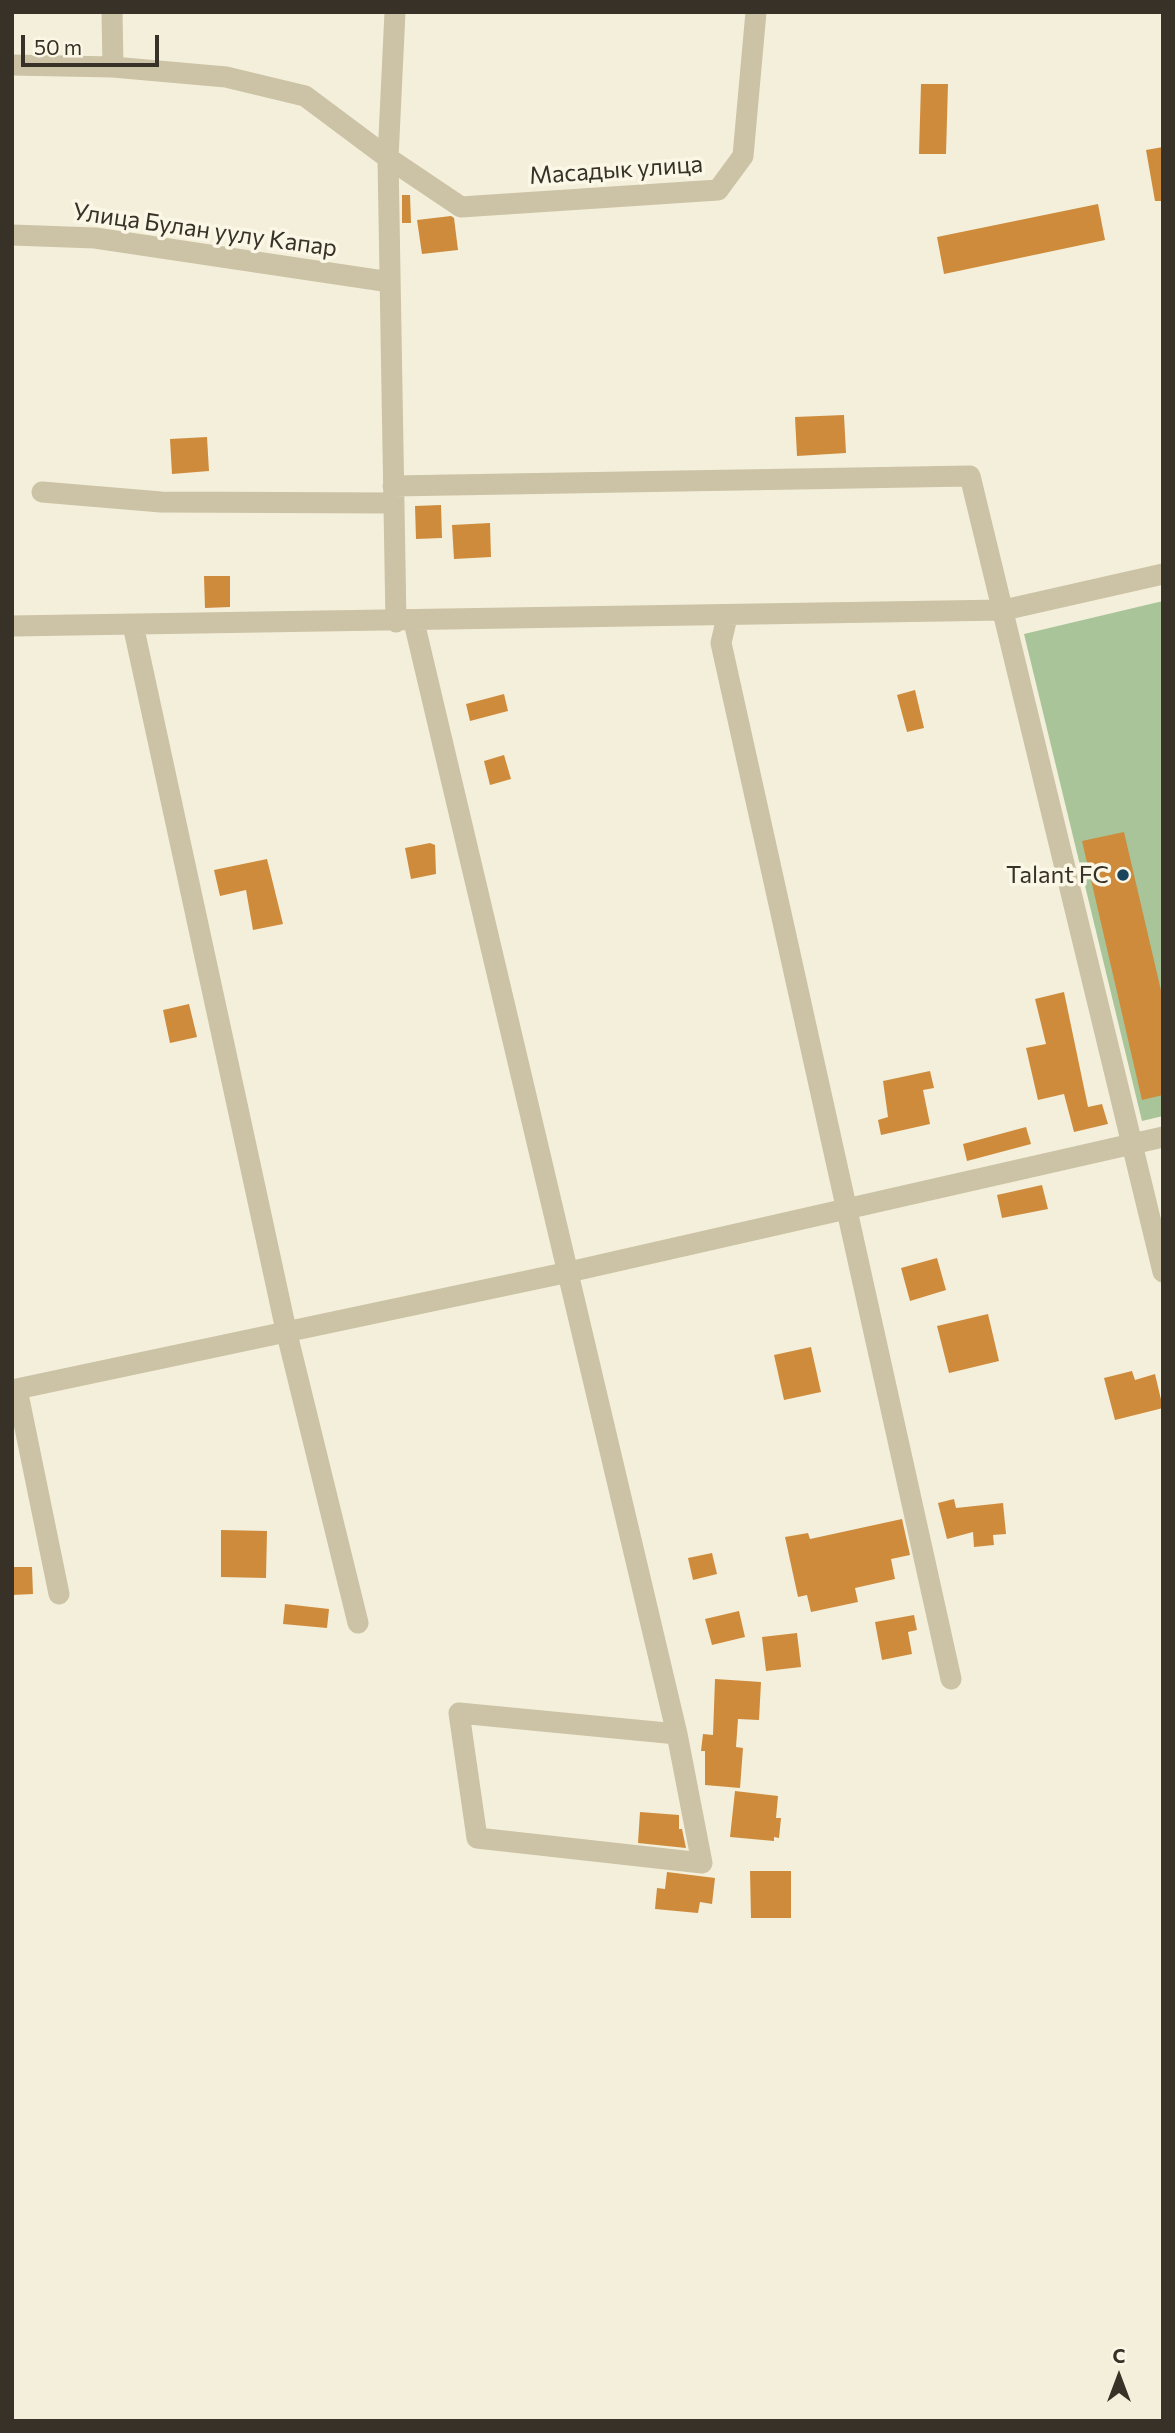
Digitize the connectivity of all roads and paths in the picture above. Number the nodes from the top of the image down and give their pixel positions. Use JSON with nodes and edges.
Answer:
{"nodes":[{"id":1,"x":112,"y":12,"type":"edge"},
{"id":2,"x":395,"y":12,"type":"edge"},
{"id":3,"x":756,"y":12,"type":"edge"},
{"id":4,"x":12,"y":65,"type":"edge"},
{"id":5,"x":113,"y":67,"type":"junction"},
{"id":6,"x":388,"y":158,"type":"junction"},
{"id":7,"x":12,"y":235,"type":"edge"},
{"id":8,"x":390,"y":282,"type":"junction"},
{"id":9,"x":42,"y":492,"type":"dead end"},
{"id":10,"x":393,"y":494,"type":"junction"},
{"id":11,"x":1163,"y":574,"type":"edge"},
{"id":12,"x":1004,"y":610,"type":"junction"},
{"id":13,"x":727,"y":617,"type":"junction"},
{"id":14,"x":405,"y":622,"type":"junction"},
{"id":15,"x":132,"y":625,"type":"junction"},
{"id":16,"x":12,"y":626,"type":"edge"},
{"id":17,"x":1163,"y":1137,"type":"edge"},
{"id":18,"x":1131,"y":1143,"type":"junction"},
{"id":19,"x":847,"y":1210,"type":"junction"},
{"id":20,"x":569,"y":1272,"type":"junction"},
{"id":21,"x":1163,"y":1272,"type":"edge"},
{"id":22,"x":286,"y":1330,"type":"junction"},
{"id":23,"x":14,"y":1390,"type":"edge"},
{"id":24,"x":59,"y":1594,"type":"dead end"},
{"id":25,"x":358,"y":1623,"type":"dead end"},
{"id":26,"x":951,"y":1679,"type":"dead end"},
{"id":27,"x":677,"y":1734,"type":"junction"}],
"edges":[{"from":1,"to":5,"type":"street"},
{"from":2,"to":6,"type":"street"},
{"from":3,"to":6,"type":"street","name":"Масадык улица"},
{"from":4,"to":5,"type":"street"},
{"from":5,"to":6,"type":"street"},
{"from":6,"to":8,"type":"street"},
{"from":7,"to":8,"type":"street","name":"Улица Булан уулу Капар"},
{"from":8,"to":10,"type":"street"},
{"from":9,"to":10,"type":"street"},
{"from":10,"to":12,"type":"street"},
{"from":10,"to":14,"type":"street"},
{"from":11,"to":12,"type":"street"},
{"from":12,"to":13,"type":"street"},
{"from":12,"to":18,"type":"street"},
{"from":13,"to":14,"type":"street"},
{"from":13,"to":19,"type":"street"},
{"from":14,"to":15,"type":"street"},
{"from":14,"to":20,"type":"street"},
{"from":15,"to":16,"type":"street"},
{"from":15,"to":22,"type":"street"},
{"from":17,"to":18,"type":"street"},
{"from":18,"to":19,"type":"street"},
{"from":18,"to":21,"type":"street"},
{"from":19,"to":20,"type":"street"},
{"from":19,"to":26,"type":"street"},
{"from":20,"to":22,"type":"street"},
{"from":20,"to":27,"type":"street"},
{"from":22,"to":23,"type":"street"},
{"from":22,"to":25,"type":"street"},
{"from":23,"to":24,"type":"street"},
{"from":27,"to":27,"type":"street"}]}
